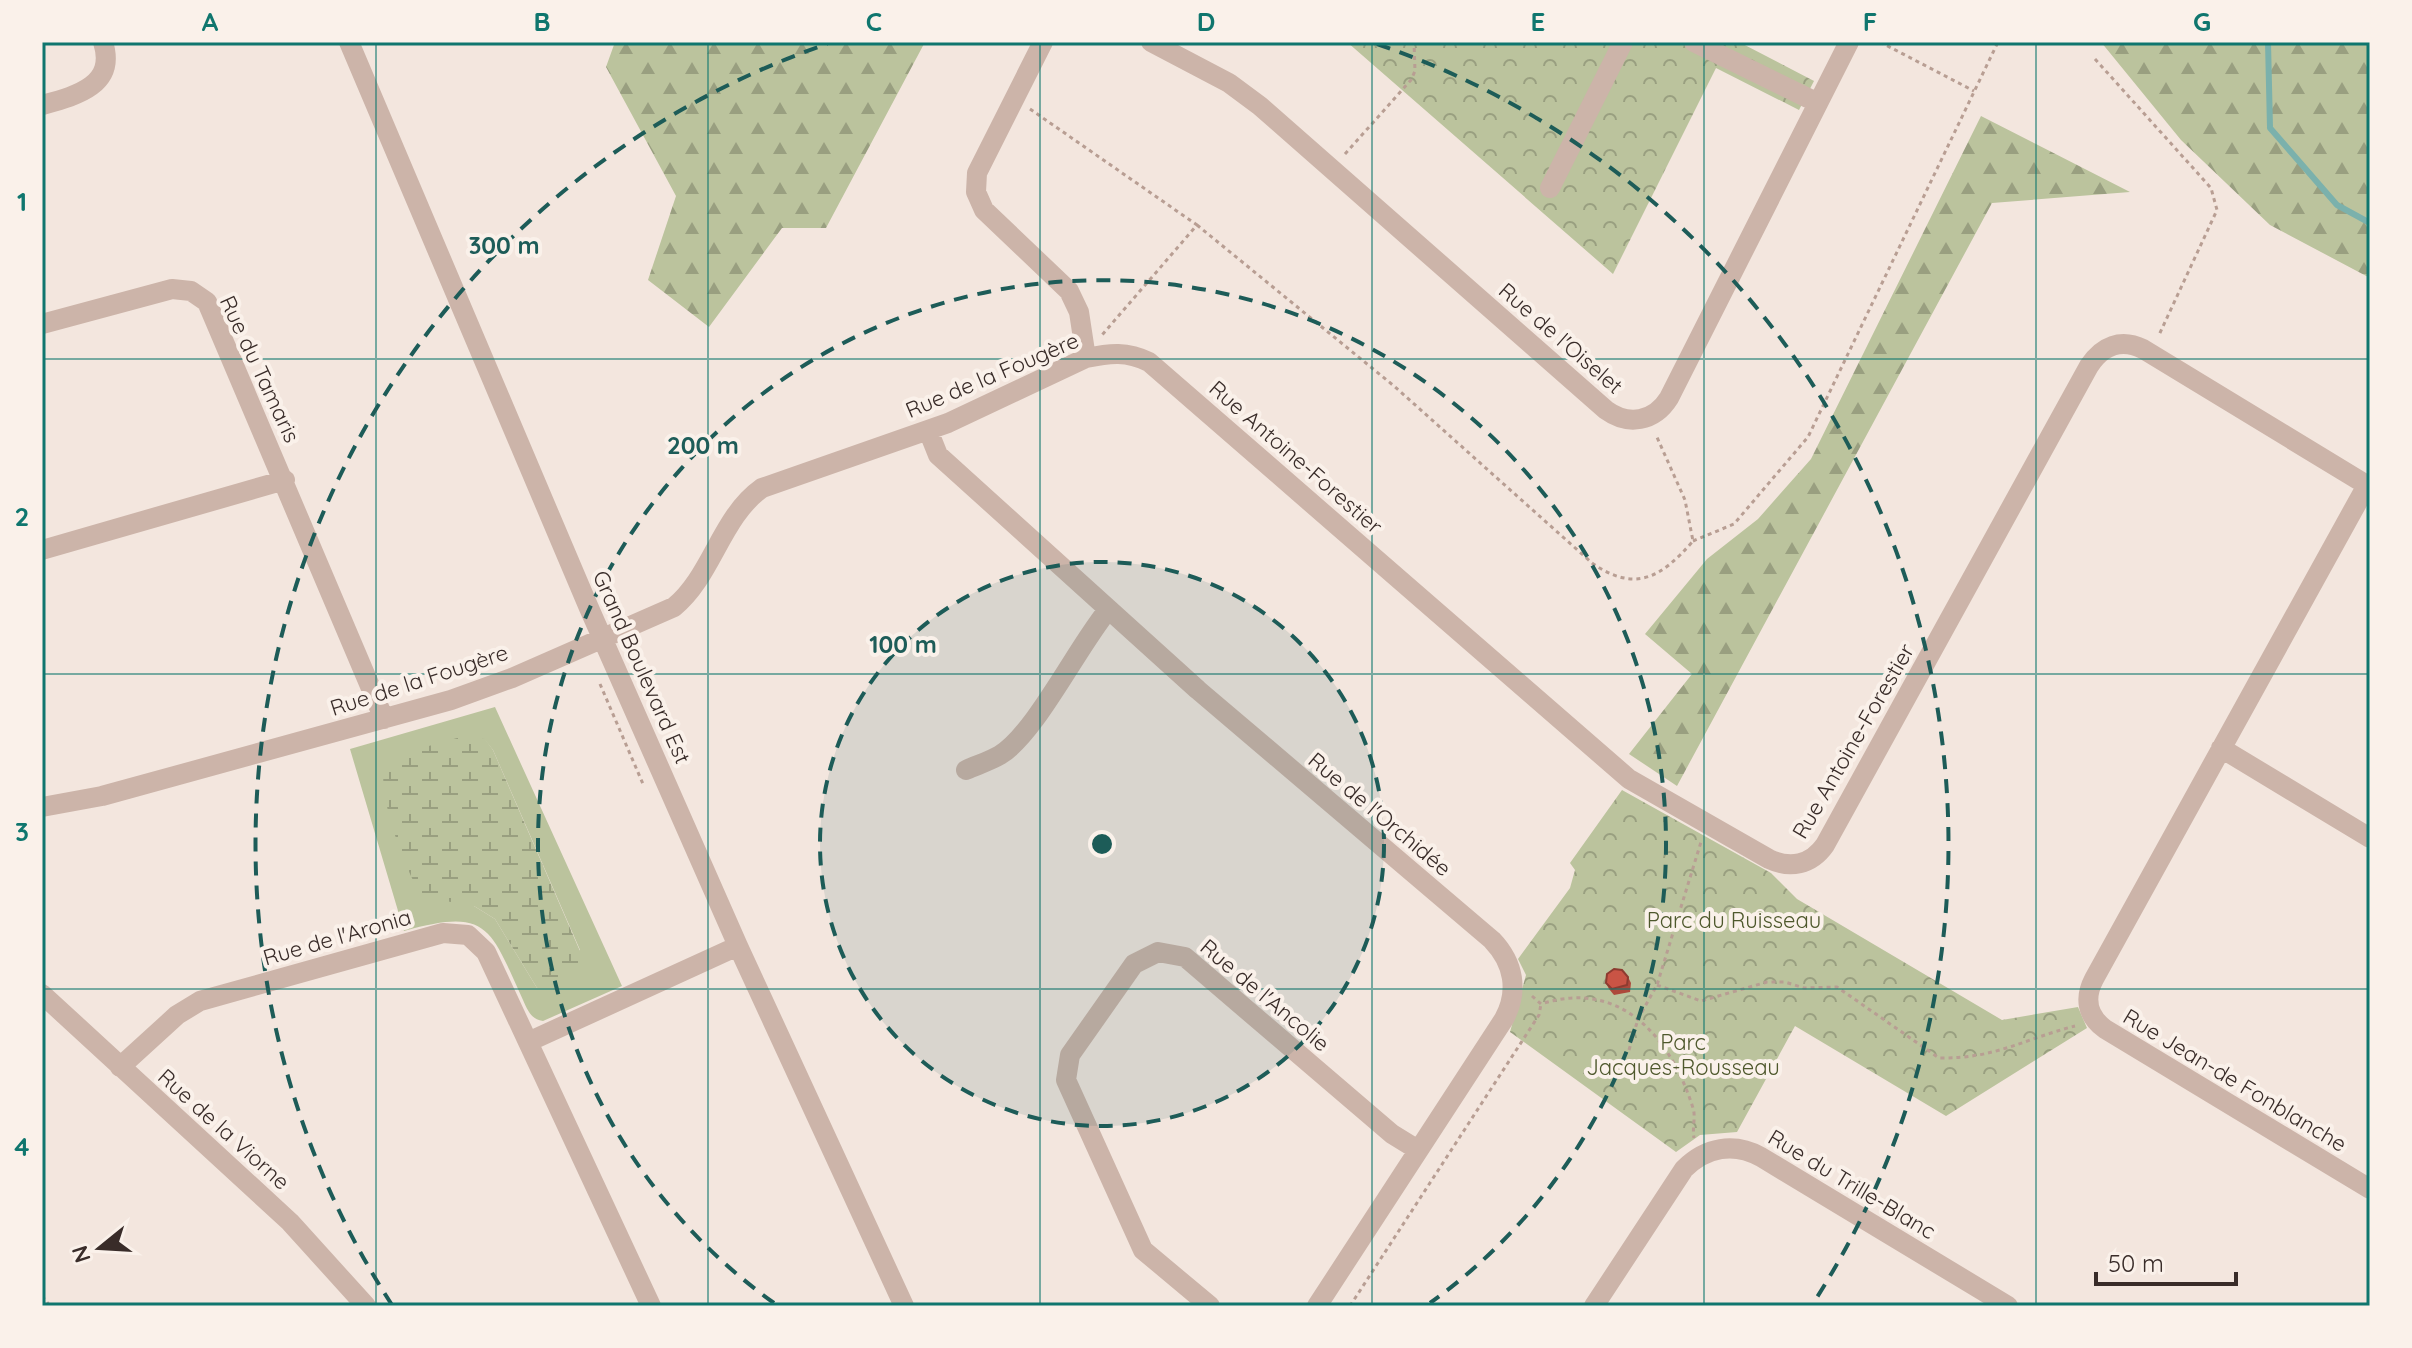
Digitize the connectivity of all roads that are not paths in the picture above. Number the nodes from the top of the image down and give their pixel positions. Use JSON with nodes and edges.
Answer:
{"nodes":[{"id":1,"x":103,"y":42,"type":"edge"},
{"id":2,"x":349,"y":42,"type":"edge"},
{"id":3,"x":1043,"y":42,"type":"edge"},
{"id":4,"x":1151,"y":42,"type":"edge"},
{"id":5,"x":1623,"y":42,"type":"edge"},
{"id":6,"x":1694,"y":42,"type":"edge"},
{"id":7,"x":1849,"y":42,"type":"edge"},
{"id":8,"x":1818,"y":103,"type":"junction"},
{"id":9,"x":42,"y":105,"type":"edge"},
{"id":10,"x":1550,"y":188,"type":"dead end"},
{"id":11,"x":42,"y":324,"type":"edge"},
{"id":12,"x":1086,"y":358,"type":"junction"},
{"id":13,"x":1149,"y":362,"type":"joint"},
{"id":14,"x":928,"y":430,"type":"junction"},
{"id":15,"x":285,"y":480,"type":"junction"},
{"id":16,"x":2369,"y":486,"type":"edge"},
{"id":17,"x":42,"y":550,"type":"edge"},
{"id":18,"x":1108,"y":610,"type":"junction"},
{"id":19,"x":603,"y":638,"type":"junction"},
{"id":20,"x":384,"y":719,"type":"junction"},
{"id":21,"x":2221,"y":748,"type":"junction"},
{"id":22,"x":966,"y":770,"type":"dead end"},
{"id":23,"x":42,"y":807,"type":"edge"},
{"id":24,"x":2370,"y":838,"type":"edge"},
{"id":25,"x":738,"y":946,"type":"junction"},
{"id":26,"x":42,"y":994,"type":"edge"},
{"id":27,"x":528,"y":1042,"type":"junction"},
{"id":28,"x":120,"y":1067,"type":"junction"},
{"id":29,"x":1418,"y":1150,"type":"junction"},
{"id":30,"x":2370,"y":1189,"type":"edge"},
{"id":31,"x":366,"y":1306,"type":"edge"},
{"id":32,"x":651,"y":1306,"type":"edge"},
{"id":33,"x":904,"y":1306,"type":"edge"},
{"id":34,"x":1210,"y":1306,"type":"edge"},
{"id":35,"x":1317,"y":1306,"type":"edge"},
{"id":36,"x":1594,"y":1306,"type":"edge"},
{"id":37,"x":2008,"y":1306,"type":"edge"}],
"edges":[{"from":1,"to":9,"type":"street"},
{"from":2,"to":19,"type":"street","name":"Grand Boulevard Est"},
{"from":3,"to":12,"type":"street"},
{"from":4,"to":8,"type":"street","name":"Rue de l'Oiselet"},
{"from":5,"to":10,"type":"street"},
{"from":6,"to":8,"type":"street"},
{"from":7,"to":8,"type":"street"},
{"from":11,"to":15,"type":"street","name":"Rue du Tamaris"},
{"from":12,"to":13,"type":"street","name":"Rue de la Fougère"},
{"from":12,"to":14,"type":"street","name":"Rue de la Fougère"},
{"from":13,"to":16,"type":"street","name":"Rue Antoine-Forestier"},
{"from":14,"to":18,"type":"street","name":"Rue de l'Orchidée"},
{"from":14,"to":19,"type":"street","name":"Rue de la Fougère"},
{"from":15,"to":17,"type":"street"},
{"from":15,"to":20,"type":"street","name":"Rue du Tamaris"},
{"from":16,"to":21,"type":"street","name":"Rue Jean-de Fonblanche"},
{"from":18,"to":22,"type":"street"},
{"from":18,"to":29,"type":"street","name":"Rue de l'Orchidée"},
{"from":19,"to":20,"type":"street","name":"Rue de la Fougère"},
{"from":19,"to":25,"type":"street","name":"Grand Boulevard Est"},
{"from":20,"to":23,"type":"street","name":"Rue de la Fougère"},
{"from":21,"to":24,"type":"street"},
{"from":21,"to":30,"type":"street","name":"Rue Jean-de Fonblanche"},
{"from":25,"to":27,"type":"street"},
{"from":25,"to":33,"type":"street","name":"Grand Boulevard Est"},
{"from":26,"to":28,"type":"street","name":"Rue de la Viorne"},
{"from":27,"to":28,"type":"street","name":"Rue de l'Aronia"},
{"from":27,"to":32,"type":"street","name":"Rue de l'Aronia"},
{"from":28,"to":31,"type":"street","name":"Rue de la Viorne"},
{"from":29,"to":34,"type":"street","name":"Rue de l'Ancolie"},
{"from":29,"to":35,"type":"street","name":"Rue de l'Orchidée"},
{"from":36,"to":37,"type":"street","name":"Rue du Trille-Blanc"}]}
